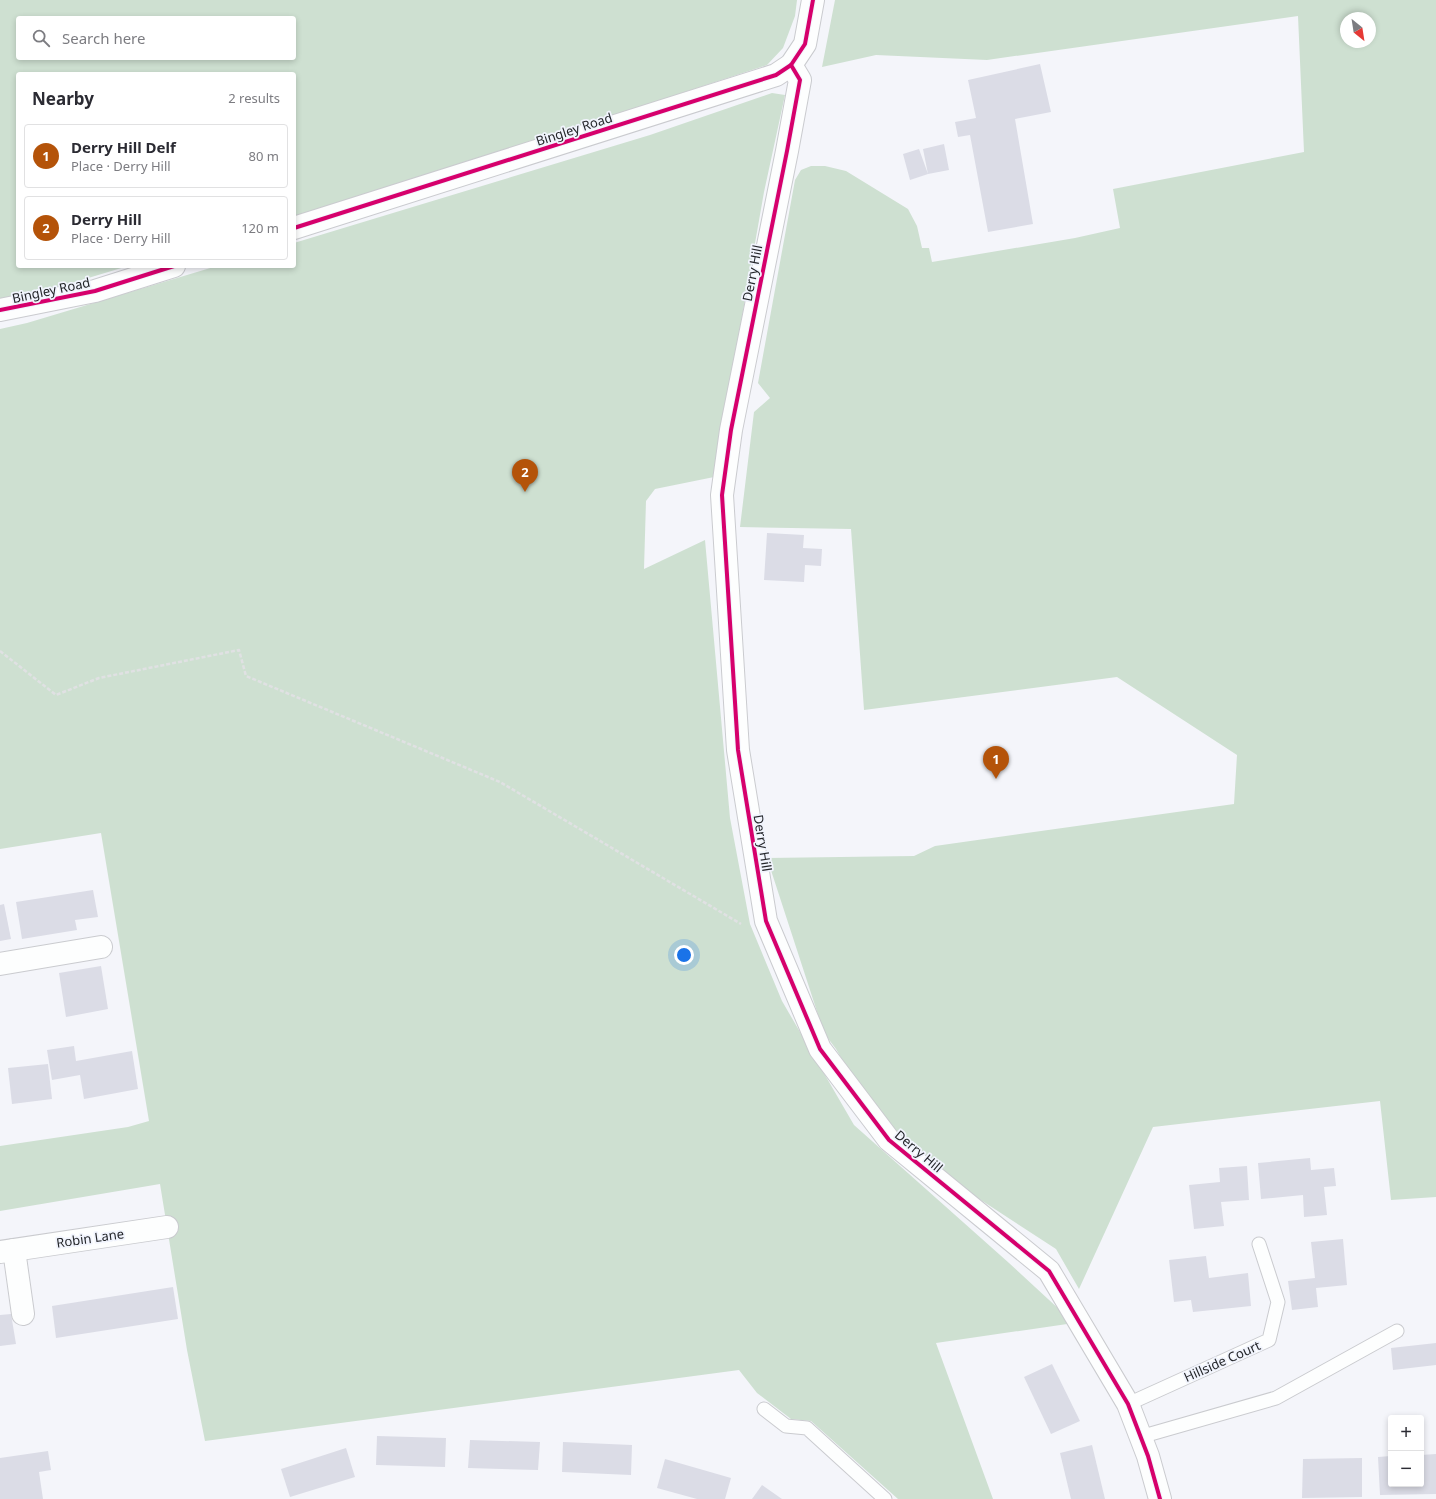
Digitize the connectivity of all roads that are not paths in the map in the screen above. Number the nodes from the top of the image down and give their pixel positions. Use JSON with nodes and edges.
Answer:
{"nodes":[{"id":1,"x":813,"y":0,"type":"edge"},
{"id":2,"x":791,"y":65,"type":"junction"},
{"id":3,"x":296,"y":227,"type":"edge"},
{"id":4,"x":168,"y":268,"type":"edge"},
{"id":5,"x":0,"y":310,"type":"edge"},
{"id":6,"x":101,"y":948,"type":"dead end"},
{"id":7,"x":0,"y":964,"type":"edge"},
{"id":8,"x":167,"y":1227,"type":"dead end"},
{"id":9,"x":1259,"y":1244,"type":"dead end"},
{"id":10,"x":7,"y":1250,"type":"edge"},
{"id":11,"x":23,"y":1314,"type":"dead end"},
{"id":12,"x":1397,"y":1331,"type":"dead end"},
{"id":13,"x":1128,"y":1404,"type":"junction"},
{"id":14,"x":764,"y":1409,"type":"dead end"},
{"id":15,"x":1140,"y":1437,"type":"junction"},
{"id":16,"x":885,"y":1499,"type":"edge"},
{"id":17,"x":1160,"y":1499,"type":"edge"}],
"edges":[{"from":1,"to":2,"type":"street","name":"Bingley Road"},
{"from":2,"to":3,"type":"street","name":"Bingley Road"},
{"from":2,"to":13,"type":"street","name":"Derry Hill"},
{"from":4,"to":5,"type":"street","name":"Bingley Road"},
{"from":6,"to":7,"type":"street"},
{"from":8,"to":10,"type":"street","name":"Robin Lane"},
{"from":9,"to":13,"type":"lane","name":"Hillside Court"},
{"from":10,"to":11,"type":"street","name":"Robin Lane"},
{"from":12,"to":15,"type":"lane"},
{"from":13,"to":15,"type":"street","name":"Derry Hill"},
{"from":14,"to":16,"type":"lane"},
{"from":15,"to":17,"type":"street","name":"Derry Hill"}]}
